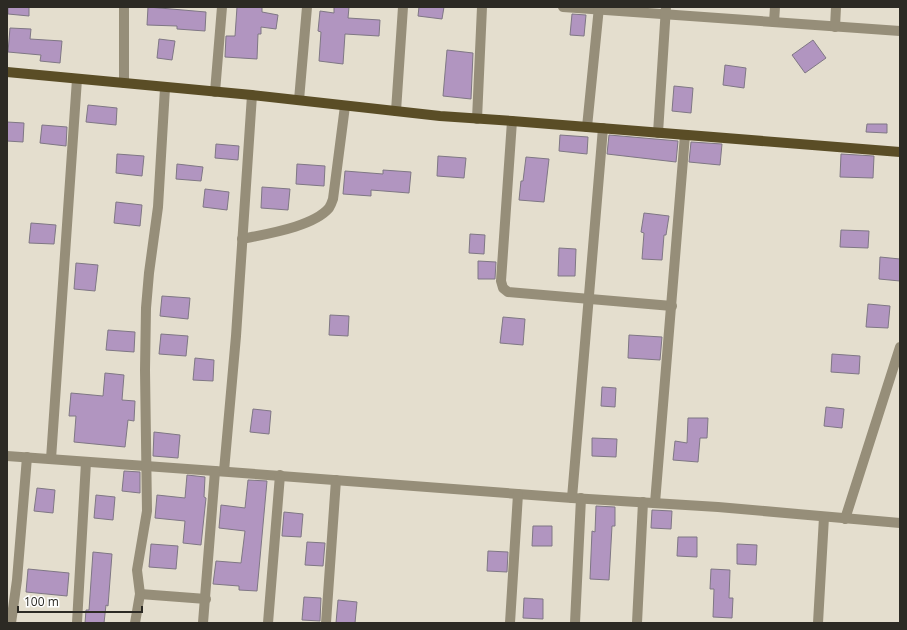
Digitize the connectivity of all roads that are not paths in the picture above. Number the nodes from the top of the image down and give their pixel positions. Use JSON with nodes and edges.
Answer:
{"nodes":[{"id":1,"x":124,"y":7,"type":"edge"},
{"id":2,"x":222,"y":7,"type":"edge"},
{"id":3,"x":307,"y":7,"type":"edge"},
{"id":4,"x":403,"y":7,"type":"edge"},
{"id":5,"x":482,"y":7,"type":"edge"},
{"id":6,"x":563,"y":7,"type":"edge"},
{"id":7,"x":775,"y":7,"type":"edge"},
{"id":8,"x":836,"y":7,"type":"edge"},
{"id":9,"x":599,"y":8,"type":"edge"},
{"id":10,"x":666,"y":11,"type":"edge"},
{"id":11,"x":774,"y":22,"type":"junction"},
{"id":12,"x":835,"y":26,"type":"junction"},
{"id":13,"x":900,"y":31,"type":"edge"},
{"id":14,"x":7,"y":72,"type":"edge"},
{"id":15,"x":77,"y":79,"type":"junction"},
{"id":16,"x":124,"y":83,"type":"junction"},
{"id":17,"x":165,"y":88,"type":"junction"},
{"id":18,"x":215,"y":92,"type":"junction"},
{"id":19,"x":252,"y":95,"type":"junction"},
{"id":20,"x":299,"y":100,"type":"junction"},
{"id":21,"x":345,"y":106,"type":"junction"},
{"id":22,"x":396,"y":111,"type":"junction"},
{"id":23,"x":477,"y":119,"type":"junction"},
{"id":24,"x":512,"y":121,"type":"junction"},
{"id":25,"x":587,"y":127,"type":"junction"},
{"id":26,"x":602,"y":128,"type":"junction"},
{"id":27,"x":658,"y":133,"type":"junction"},
{"id":28,"x":685,"y":135,"type":"junction"},
{"id":29,"x":900,"y":152,"type":"edge"},
{"id":30,"x":242,"y":239,"type":"junction"},
{"id":31,"x":589,"y":299,"type":"junction"},
{"id":32,"x":672,"y":306,"type":"junction"},
{"id":33,"x":900,"y":347,"type":"edge"},
{"id":34,"x":7,"y":456,"type":"edge"},
{"id":35,"x":27,"y":458,"type":"junction"},
{"id":36,"x":51,"y":459,"type":"junction"},
{"id":37,"x":86,"y":462,"type":"junction"},
{"id":38,"x":147,"y":466,"type":"junction"},
{"id":39,"x":219,"y":471,"type":"junction"},
{"id":40,"x":280,"y":475,"type":"junction"},
{"id":41,"x":336,"y":480,"type":"junction"},
{"id":42,"x":518,"y":494,"type":"junction"},
{"id":43,"x":576,"y":498,"type":"junction"},
{"id":44,"x":643,"y":502,"type":"junction"},
{"id":45,"x":655,"y":503,"type":"junction"},
{"id":46,"x":824,"y":517,"type":"junction"},
{"id":47,"x":845,"y":519,"type":"junction"},
{"id":48,"x":900,"y":523,"type":"edge"},
{"id":49,"x":140,"y":594,"type":"junction"},
{"id":50,"x":206,"y":599,"type":"junction"},
{"id":51,"x":11,"y":623,"type":"edge"},
{"id":52,"x":77,"y":623,"type":"edge"},
{"id":53,"x":135,"y":623,"type":"edge"},
{"id":54,"x":204,"y":623,"type":"edge"},
{"id":55,"x":268,"y":623,"type":"edge"},
{"id":56,"x":326,"y":623,"type":"edge"},
{"id":57,"x":510,"y":623,"type":"edge"},
{"id":58,"x":575,"y":623,"type":"edge"},
{"id":59,"x":637,"y":623,"type":"edge"},
{"id":60,"x":818,"y":623,"type":"edge"}],
"edges":[{"from":1,"to":16,"type":"street"},
{"from":2,"to":18,"type":"street"},
{"from":3,"to":20,"type":"street"},
{"from":4,"to":22,"type":"street"},
{"from":5,"to":23,"type":"street"},
{"from":6,"to":9,"type":"street"},
{"from":7,"to":11,"type":"street"},
{"from":8,"to":12,"type":"street"},
{"from":9,"to":10,"type":"street"},
{"from":9,"to":25,"type":"street"},
{"from":10,"to":11,"type":"street"},
{"from":10,"to":27,"type":"street"},
{"from":11,"to":12,"type":"street"},
{"from":12,"to":13,"type":"street"},
{"from":14,"to":15,"type":"main road"},
{"from":15,"to":16,"type":"main road"},
{"from":15,"to":36,"type":"street"},
{"from":16,"to":17,"type":"main road"},
{"from":17,"to":18,"type":"main road"},
{"from":17,"to":38,"type":"street"},
{"from":18,"to":19,"type":"main road"},
{"from":19,"to":20,"type":"main road"},
{"from":19,"to":30,"type":"street"},
{"from":20,"to":21,"type":"main road"},
{"from":21,"to":22,"type":"main road"},
{"from":21,"to":30,"type":"street"},
{"from":22,"to":23,"type":"main road"},
{"from":23,"to":24,"type":"main road"},
{"from":24,"to":25,"type":"main road"},
{"from":24,"to":31,"type":"street"},
{"from":25,"to":26,"type":"main road"},
{"from":26,"to":27,"type":"main road"},
{"from":26,"to":31,"type":"street"},
{"from":27,"to":28,"type":"main road"},
{"from":28,"to":29,"type":"main road"},
{"from":28,"to":32,"type":"street"},
{"from":30,"to":39,"type":"street"},
{"from":31,"to":32,"type":"street"},
{"from":31,"to":43,"type":"street"},
{"from":32,"to":45,"type":"street"},
{"from":33,"to":47,"type":"street"},
{"from":34,"to":35,"type":"street"},
{"from":35,"to":36,"type":"street"},
{"from":35,"to":51,"type":"street"},
{"from":36,"to":37,"type":"street"},
{"from":37,"to":38,"type":"street"},
{"from":37,"to":52,"type":"street"},
{"from":38,"to":39,"type":"street"},
{"from":38,"to":49,"type":"street"},
{"from":39,"to":40,"type":"street"},
{"from":39,"to":50,"type":"street"},
{"from":40,"to":41,"type":"street"},
{"from":40,"to":55,"type":"street"},
{"from":41,"to":42,"type":"street"},
{"from":41,"to":56,"type":"street"},
{"from":42,"to":43,"type":"street"},
{"from":42,"to":57,"type":"street"},
{"from":43,"to":44,"type":"street"},
{"from":43,"to":58,"type":"street"},
{"from":44,"to":45,"type":"street"},
{"from":44,"to":59,"type":"street"},
{"from":45,"to":46,"type":"street"},
{"from":46,"to":47,"type":"street"},
{"from":46,"to":60,"type":"street"},
{"from":47,"to":48,"type":"street"},
{"from":49,"to":50,"type":"street"},
{"from":49,"to":53,"type":"street"},
{"from":50,"to":54,"type":"street"}]}
